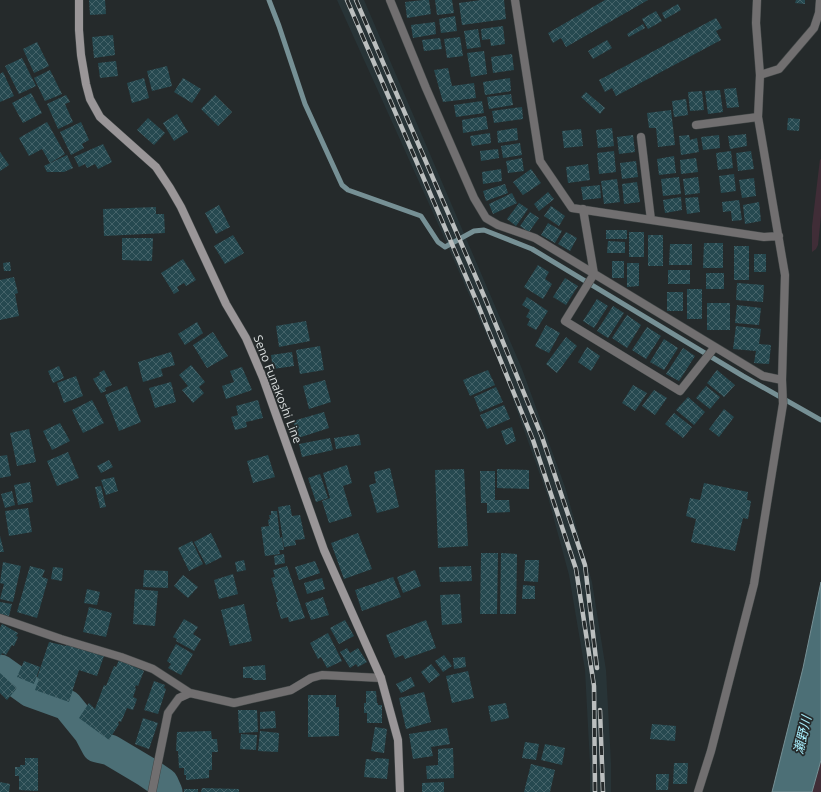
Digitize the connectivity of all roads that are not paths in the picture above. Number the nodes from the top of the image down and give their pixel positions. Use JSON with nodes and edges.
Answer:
{"nodes":[{"id":1,"x":80,"y":0,"type":"edge"},
{"id":2,"x":390,"y":0,"type":"edge"},
{"id":3,"x":515,"y":0,"type":"edge"},
{"id":4,"x":757,"y":0,"type":"edge"},
{"id":5,"x":820,"y":0,"type":"edge"},
{"id":6,"x":760,"y":75,"type":"junction"},
{"id":7,"x":758,"y":117,"type":"junction"},
{"id":8,"x":696,"y":125,"type":"dead end"},
{"id":9,"x":641,"y":137,"type":"dead end"},
{"id":10,"x":583,"y":209,"type":"junction"},
{"id":11,"x":651,"y":220,"type":"junction"},
{"id":12,"x":779,"y":236,"type":"junction"},
{"id":13,"x":594,"y":274,"type":"junction"},
{"id":14,"x":714,"y":348,"type":"junction"},
{"id":15,"x":782,"y":383,"type":"junction"},
{"id":16,"x":0,"y":618,"type":"edge"},
{"id":17,"x":381,"y":678,"type":"junction"},
{"id":18,"x":190,"y":693,"type":"junction"},
{"id":19,"x":152,"y":792,"type":"edge"},
{"id":20,"x":400,"y":792,"type":"edge"},
{"id":21,"x":698,"y":792,"type":"edge"}],
"edges":[{"from":1,"to":17,"type":"main road","name":"Seno Funakoshi Line"},
{"from":2,"to":13,"type":"street"},
{"from":3,"to":10,"type":"street"},
{"from":4,"to":6,"type":"street"},
{"from":5,"to":6,"type":"street"},
{"from":6,"to":7,"type":"street"},
{"from":7,"to":8,"type":"street"},
{"from":7,"to":12,"type":"street"},
{"from":9,"to":11,"type":"street"},
{"from":10,"to":11,"type":"street"},
{"from":10,"to":13,"type":"street"},
{"from":11,"to":12,"type":"street"},
{"from":12,"to":15,"type":"street"},
{"from":13,"to":14,"type":"street"},
{"from":13,"to":14,"type":"street"},
{"from":14,"to":15,"type":"street"},
{"from":15,"to":21,"type":"street"},
{"from":16,"to":18,"type":"street"},
{"from":17,"to":18,"type":"street"},
{"from":17,"to":20,"type":"main road","name":"Seno Funakoshi Line"},
{"from":18,"to":19,"type":"street"}]}
